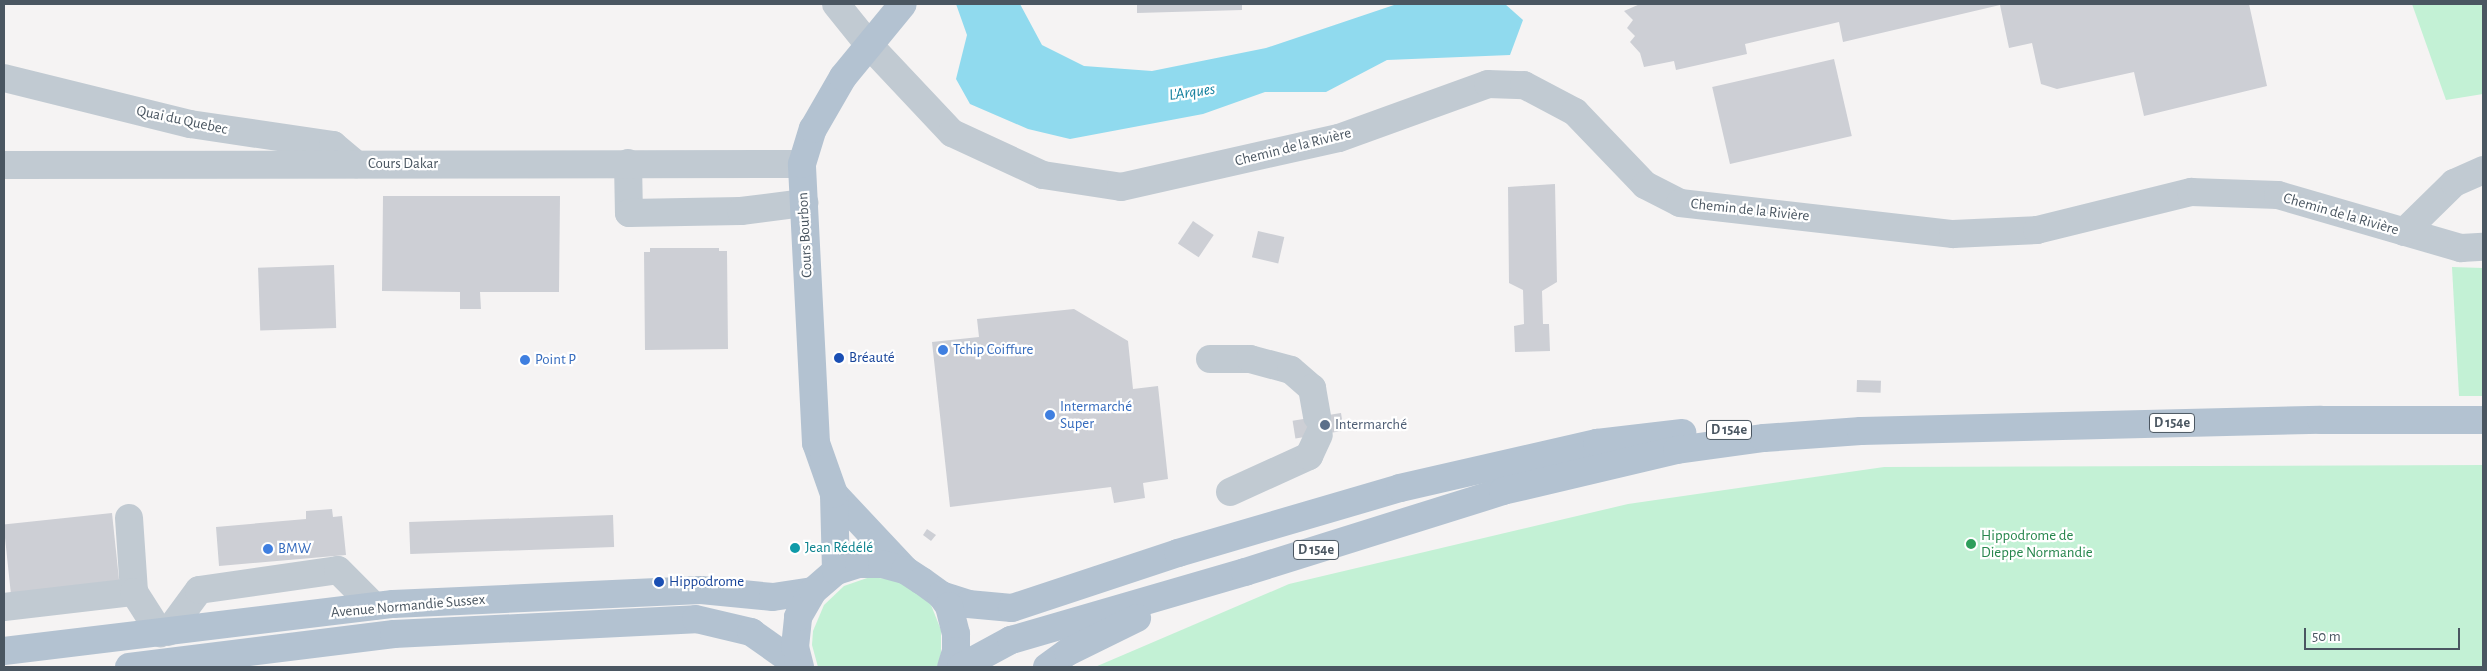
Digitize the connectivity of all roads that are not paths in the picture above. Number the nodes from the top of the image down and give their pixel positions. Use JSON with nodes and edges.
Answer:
{"nodes":[{"id":1,"x":836,"y":4,"type":"edge"},
{"id":2,"x":903,"y":4,"type":"edge"},
{"id":3,"x":870,"y":45,"type":"junction"},
{"id":4,"x":4,"y":78,"type":"edge"},
{"id":5,"x":628,"y":163,"type":"junction"},
{"id":6,"x":356,"y":164,"type":"junction"},
{"id":7,"x":802,"y":164,"type":"junction"},
{"id":8,"x":4,"y":165,"type":"edge"},
{"id":9,"x":2483,"y":170,"type":"edge"},
{"id":10,"x":804,"y":204,"type":"junction"},
{"id":11,"x":2404,"y":232,"type":"junction"},
{"id":12,"x":2483,"y":248,"type":"edge"},
{"id":13,"x":1210,"y":359,"type":"dead end"},
{"id":14,"x":2483,"y":420,"type":"edge"},
{"id":15,"x":1861,"y":431,"type":"junction"},
{"id":16,"x":1230,"y":492,"type":"dead end"},
{"id":17,"x":834,"y":494,"type":"junction"},
{"id":18,"x":129,"y":518,"type":"dead end"},
{"id":19,"x":905,"y":570,"type":"junction"},
{"id":20,"x":836,"y":572,"type":"junction"},
{"id":21,"x":1245,"y":572,"type":"junction"},
{"id":22,"x":813,"y":591,"type":"junction"},
{"id":23,"x":134,"y":592,"type":"junction"},
{"id":24,"x":941,"y":596,"type":"junction"},
{"id":25,"x":374,"y":606,"type":"junction"},
{"id":26,"x":4,"y":607,"type":"edge"},
{"id":27,"x":164,"y":633,"type":"junction"},
{"id":28,"x":4,"y":651,"type":"edge"},
{"id":29,"x":253,"y":659,"type":"edge"},
{"id":30,"x":129,"y":667,"type":"edge"},
{"id":31,"x":800,"y":667,"type":"edge"},
{"id":32,"x":951,"y":667,"type":"edge"},
{"id":33,"x":960,"y":667,"type":"edge"},
{"id":34,"x":1047,"y":667,"type":"edge"}],
"edges":[{"from":1,"to":3,"type":"street","name":"Chemin de la Rivière"},
{"from":2,"to":3,"type":"main road","name":"Cours Bourbon"},
{"from":3,"to":7,"type":"main road","name":"Cours Bourbon"},
{"from":3,"to":11,"type":"street","name":"Chemin de la Rivière"},
{"from":4,"to":6,"type":"street","name":"Quai du Quebec"},
{"from":5,"to":6,"type":"street","name":"Cours Dakar"},
{"from":5,"to":7,"type":"street","name":"Cours Dakar"},
{"from":5,"to":10,"type":"street"},
{"from":6,"to":8,"type":"street","name":"Cours Dakar"},
{"from":7,"to":10,"type":"main road","name":"Cours Bourbon"},
{"from":9,"to":11,"type":"street"},
{"from":10,"to":17,"type":"main road","name":"Cours Bourbon"},
{"from":11,"to":12,"type":"street","name":"Chemin de la Rivière"},
{"from":13,"to":16,"type":"street"},
{"from":14,"to":15,"type":"main road","number":"D 154e"},
{"from":15,"to":21,"type":"main road","number":"D 154e"},
{"from":15,"to":24,"type":"main road","number":"D 154e"},
{"from":17,"to":19,"type":"main road","name":"Cours Bourbon"},
{"from":17,"to":20,"type":"main road","name":"Cours Bourbon"},
{"from":18,"to":23,"type":"street"},
{"from":19,"to":20,"type":"main road"},
{"from":19,"to":24,"type":"main road"},
{"from":20,"to":22,"type":"main road"},
{"from":21,"to":33,"type":"main road","number":"D 154e"},
{"from":21,"to":34,"type":"main road"},
{"from":22,"to":25,"type":"main road","name":"Avenue Normandie Sussex"},
{"from":22,"to":31,"type":"main road"},
{"from":23,"to":26,"type":"street"},
{"from":23,"to":27,"type":"street"},
{"from":24,"to":32,"type":"main road"},
{"from":25,"to":27,"type":"main road","name":"Avenue Normandie Sussex"},
{"from":25,"to":27,"type":"street"},
{"from":27,"to":28,"type":"main road","name":"Avenue Normandie Sussex"},
{"from":29,"to":30,"type":"main road","name":"Avenue Normandie Sussex"},
{"from":29,"to":31,"type":"main road","name":"Avenue Normandie Sussex"}]}
